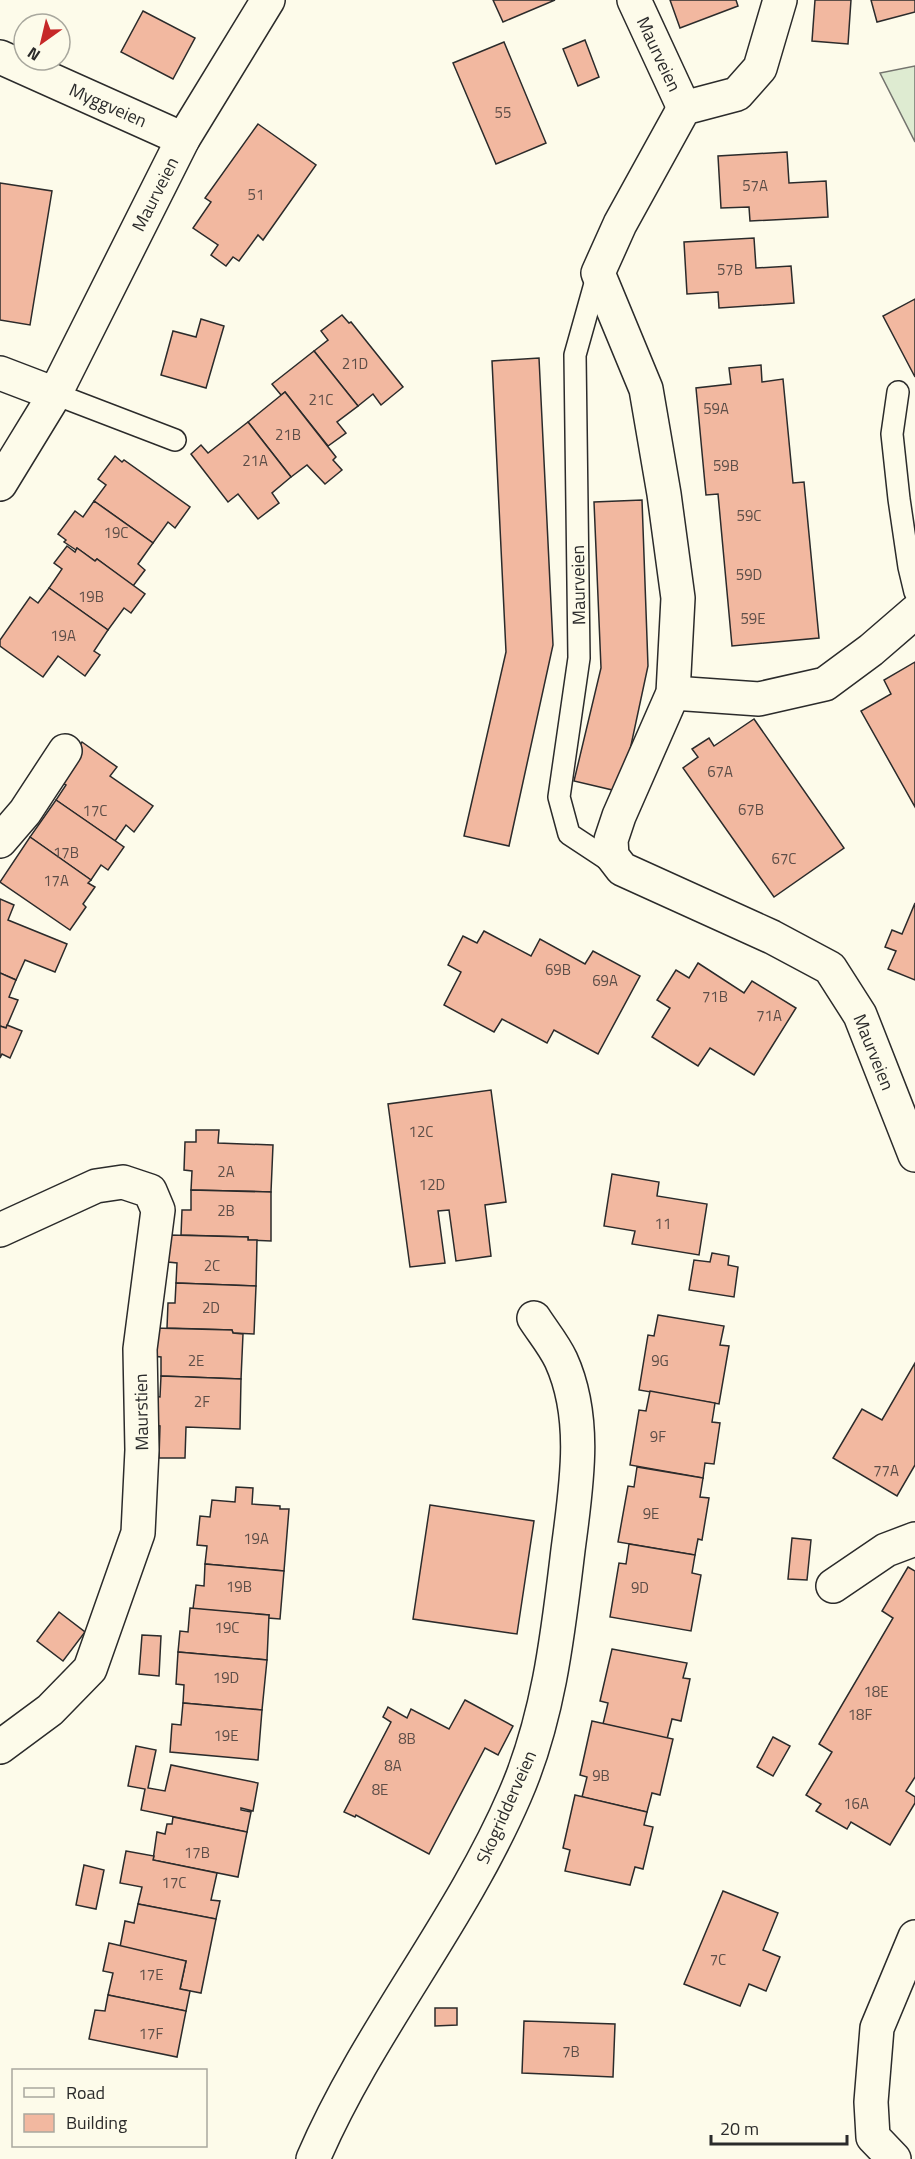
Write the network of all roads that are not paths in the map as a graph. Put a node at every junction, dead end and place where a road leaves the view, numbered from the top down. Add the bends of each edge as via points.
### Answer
1 (268, 0) edge
2 (634, 0) edge
3 (780, 0) edge
4 (0, 57) edge
5 (684, 108) junction
6 (183, 139) junction
7 (598, 273) junction
8 (0, 373) edge
9 (898, 392) dead end
10 (55, 394) junction
11 (176, 440) dead end
12 (0, 484) edge
13 (915, 592) edge
14 (915, 612) edge
15 (673, 693) junction
16 (65, 751) dead end
17 (0, 840) edge
18 (622, 869) junction
19 (915, 1155) edge
20 (0, 1230) edge
21 (534, 1318) dead end
22 (915, 1539) edge
23 (832, 1586) dead end
24 (0, 1746) edge
25 (915, 1937) edge
26 (313, 2159) edge
27 (894, 2159) edge

1 - 6 street, Maurveien
2 - 5 street, Maurveien
3 - 5 street, Maurveien via 760,68 737,94
4 - 6 street, Myggveien
5 - 7 street, Maurveien via 620,224
6 - 10 street, Maurveien
7 - 15 street via 646,389 678,598
7 - 18 lane, Maurveien via 575,355 579,658 559,797 569,834
8 - 10 street
9 - 13 lane via 892,434
10 - 11 lane
10 - 12 street, Maurveien
14 - 15 street via 825,684 759,699
15 - 18 street via 611,840 612,856
16 - 17 street via 25,812
18 - 19 street, Maurveien via 772,937 830,968 860,1015
20 - 24 street, Maurstien via 96,1186 123,1182 150,1191 158,1210 140,1349 142,1450 138,1533 90,1669 50,1710
21 - 26 street, Skogridderveien via 564,1369 574,1404 577,1447 565,1578 546,1701 526,1767 496,1837 377,2035
22 - 23 street via 886,1550
25 - 27 street via 877,2028 871,2102 873,2137

